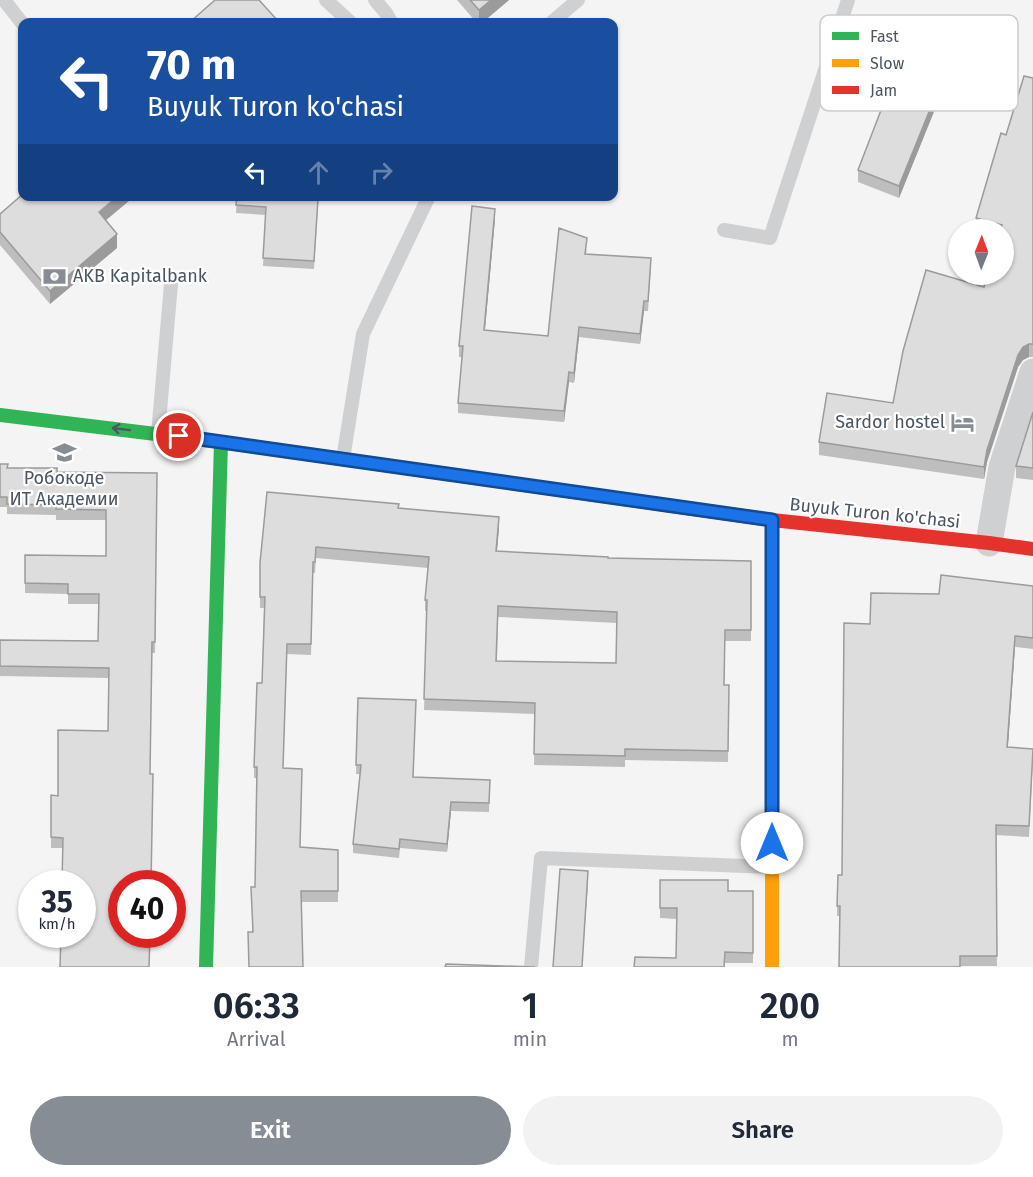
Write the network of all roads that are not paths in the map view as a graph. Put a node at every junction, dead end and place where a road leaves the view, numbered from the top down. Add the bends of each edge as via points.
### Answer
1 (4, 0) edge
2 (326, 0) edge
3 (375, 0) edge
4 (578, 0) edge
5 (848, 0) edge
6 (843, 15) edge
7 (18, 18) edge
8 (346, 18) edge
9 (389, 18) edge
10 (557, 18) edge
11 (820, 85) edge
12 (427, 201) edge
13 (724, 230) dead end
14 (171, 284) dead end
15 (1033, 372) edge
16 (0, 415) edge
17 (158, 434) junction
18 (221, 441) junction
19 (343, 459) junction
20 (772, 520) junction
21 (989, 543) junction
22 (1033, 549) edge
23 (772, 867) junction
24 (206, 967) edge
25 (531, 967) edge
26 (772, 967) edge

1 - 7 lane
2 - 8 lane
3 - 9 lane
4 - 10 lane
5 - 6 lane
11 - 13 lane via 770,238
12 - 19 lane via 363,334
14 - 17 lane
15 - 21 street via 1002,467
17 -> 16 street, Buyuk Turon ko'chasi
17 - 18 street, Buyuk Turon ko'chasi
18 - 19 street, Buyuk Turon ko'chasi
18 - 24 street
19 - 20 street, Buyuk Turon ko'chasi
20 - 21 street, Buyuk Turon ko'chasi
20 - 23 street
21 - 22 street, Buyuk Turon ko'chasi
23 - 25 lane via 541,858
23 - 26 street

